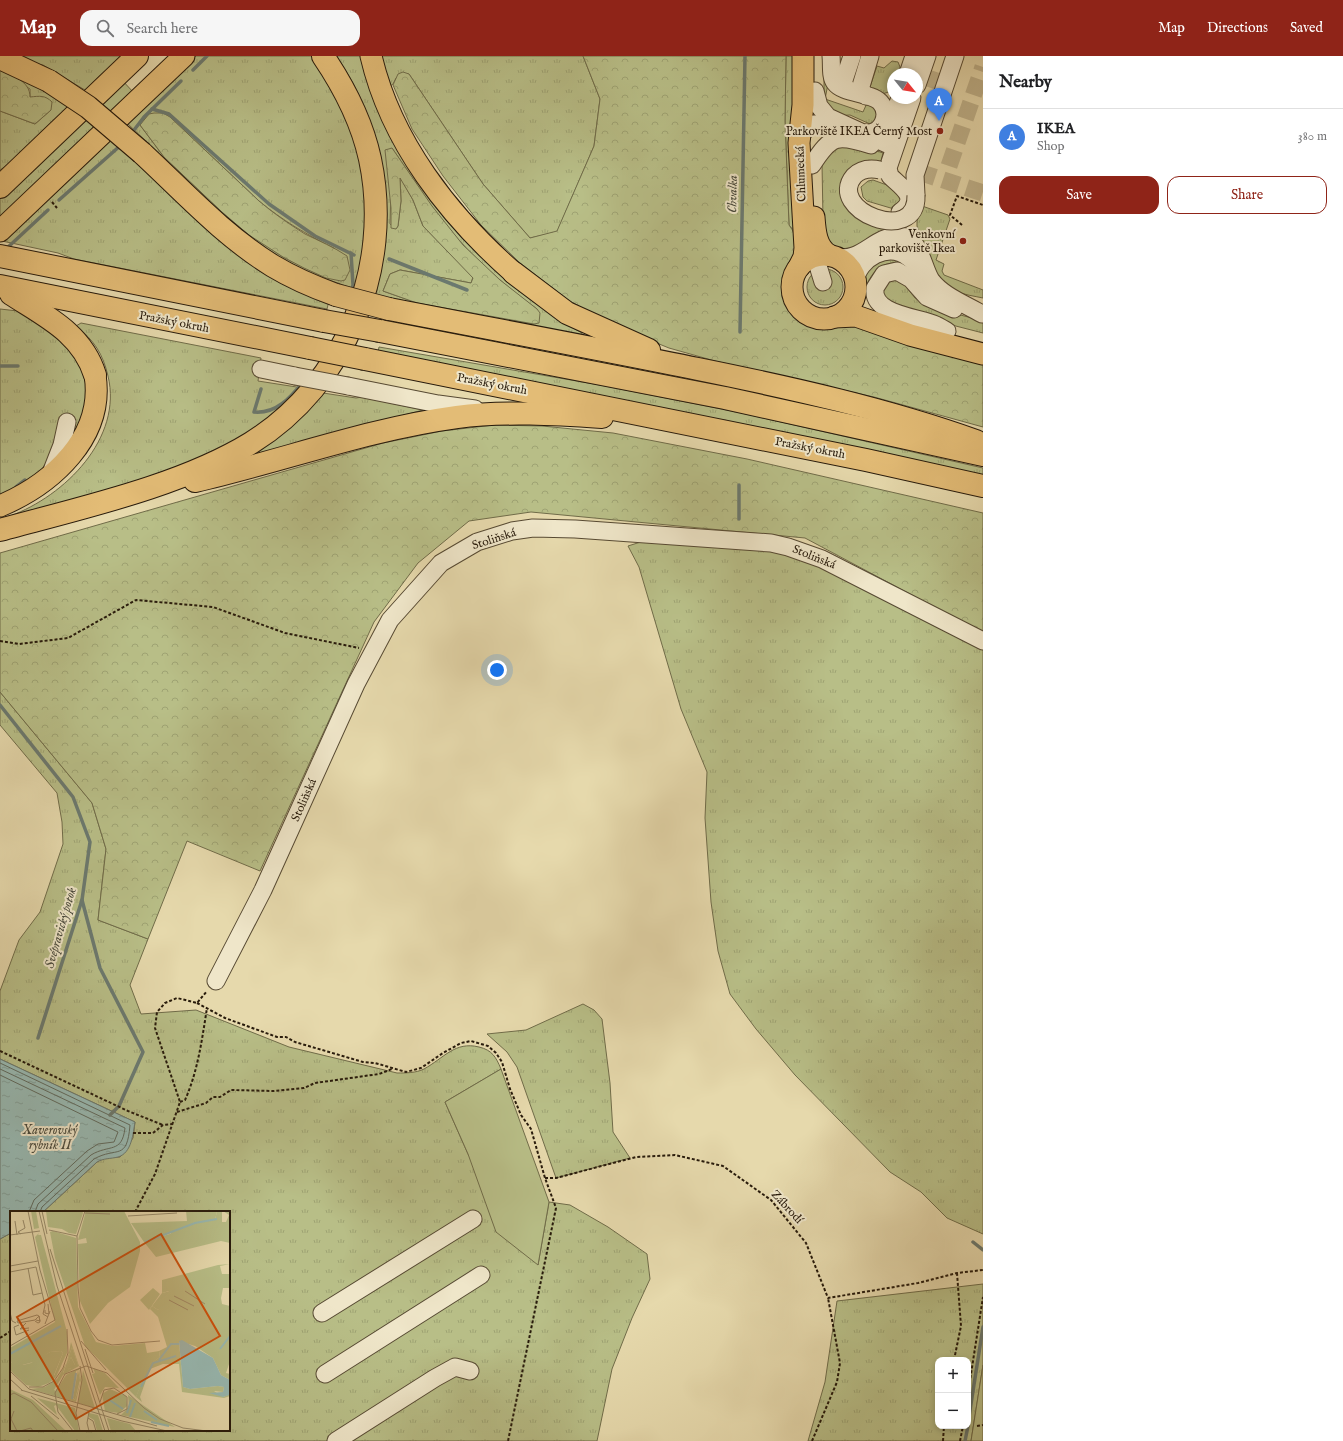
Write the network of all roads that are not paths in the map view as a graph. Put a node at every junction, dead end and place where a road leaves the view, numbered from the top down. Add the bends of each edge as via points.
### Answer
1 (137, 56) edge
2 (323, 56) edge
3 (371, 56) edge
4 (804, 56) edge
5 (815, 56) edge
6 (831, 56) edge
7 (844, 56) edge
8 (852, 56) edge
9 (860, 56) edge
10 (870, 56) edge
11 (927, 56) edge
12 (955, 56) edge
13 (0, 58) edge
14 (176, 59) edge
15 (923, 68) edge
16 (856, 92) junction
17 (887, 96) edge
18 (809, 98) junction
19 (898, 104) edge
20 (910, 104) edge
21 (813, 124) junction
22 (870, 140) junction
23 (799, 143) junction
24 (812, 164) junction
25 (880, 174) dead end
26 (1, 183) edge
27 (912, 194) junction
28 (0, 231) edge
29 (906, 236) junction
30 (0, 256) edge
31 (820, 259) junction
32 (514, 273) joint
33 (823, 282) dead end
34 (855, 285) junction
35 (8, 290) edge
36 (954, 309) junction
37 (983, 314) edge
38 (834, 317) junction
39 (947, 331) junction
40 (983, 341) edge
41 (983, 354) edge
42 (691, 368) junction
43 (260, 369) dead end
44 (95, 375) joint
45 (517, 415) junction
46 (67, 422) dead end
47 (684, 422) junction
48 (983, 443) edge
49 (983, 455) edge
50 (50, 475) junction
51 (983, 486) edge
52 (96, 503) junction
53 (0, 506) edge
54 (0, 530) edge
55 (983, 641) edge
56 (216, 981) road end
57 (473, 1219) dead end
58 (481, 1275) dead end
59 (322, 1313) dead end
60 (470, 1371) dead end
61 (326, 1374) dead end
62 (336, 1441) edge

1 - 26 highway
2 - 52 highway via 340,83 360,127 370,159 374,191 376,224 370,274 355,322 345,344 302,402 278,424 251,443 177,478
3 - 32 main road via 393,118 426,176 467,228
4 - 18 main road, Chlumecká
5 - 18 main road, Chlumecká
6 - 16 lane via 832,79 836,85
7 - 16 lane via 836,78 837,84
8 - 16 lane via 844,84
9 - 16 lane via 851,82
10 - 16 lane via 861,90
11 - 15 lane
12 - 27 lane via 915,175
13 - 42 highway, bridge via 49,81 88,107 208,215 258,256 300,281 336,295 389,309
14 - 28 main road
16 - 17 lane via 881,98
16 - 22 lane via 880,103 884,111 878,129
18 - 21 main road, Chlumecká
18 - 22 lane via 825,115
18 - 23 main road, Chlumecká
19 - 22 lane via 888,129
20 - 27 lane via 888,168 890,176
21 - 22 lane via 826,124
21 - 23 lane via 803,132
21 - 24 main road, Chlumecká
22 - 24 lane via 839,139 827,143
23 - 31 main road, Chlumecká via 804,257
24 - 31 main road, Chlumecká
25 - 27 lane, bridge via 870,169 862,171 851,181 850,198 860,211 888,221 899,221 914,209
29 - 31 lane via 881,242 857,256
29 - 34 lane via 883,253 868,258 858,269
29 - 36 lane via 912,261 930,291
29 - 37 lane via 935,284 958,301
30 - 49 highway, bridge via 725,398
31 - 33 lane
31 - 34 main road via 850,269
31 - 38 main road via 794,276 793,296 806,313 815,317
32 - 42 highway via 567,313
34 - 38 main road via 854,297 849,305
34 - 39 main road via 863,302 878,313 916,327
35 - 44 highway via 73,337 88,354
35 - 47 highway, Pražský okruh, bridge
36 - 37 lane
36 - 39 lane via 927,297 911,279 897,271 884,274 875,288 876,299 883,306 935,324
38 - 41 main road via 856,316 910,335
39 - 40 main road
42 - 48 highway via 856,404 932,425
43 - 45 lane, bridge via 438,404
44 - 50 main road via 97,397 90,428 76,449
45 - 47 highway
45 - 52 highway via 457,417 392,430 241,470
46 - 50 lane via 62,445
47 - 51 highway, Pražský okruh
50 - 53 main road via 27,492
52 - 54 highway
55 - 56 lane, Stoliňská via 822,559 771,543 533,528 512,531 477,542 441,562 390,620 353,691 263,890
57 - 59 lane
58 - 61 lane
60 - 62 lane via 455,1368 442,1374

